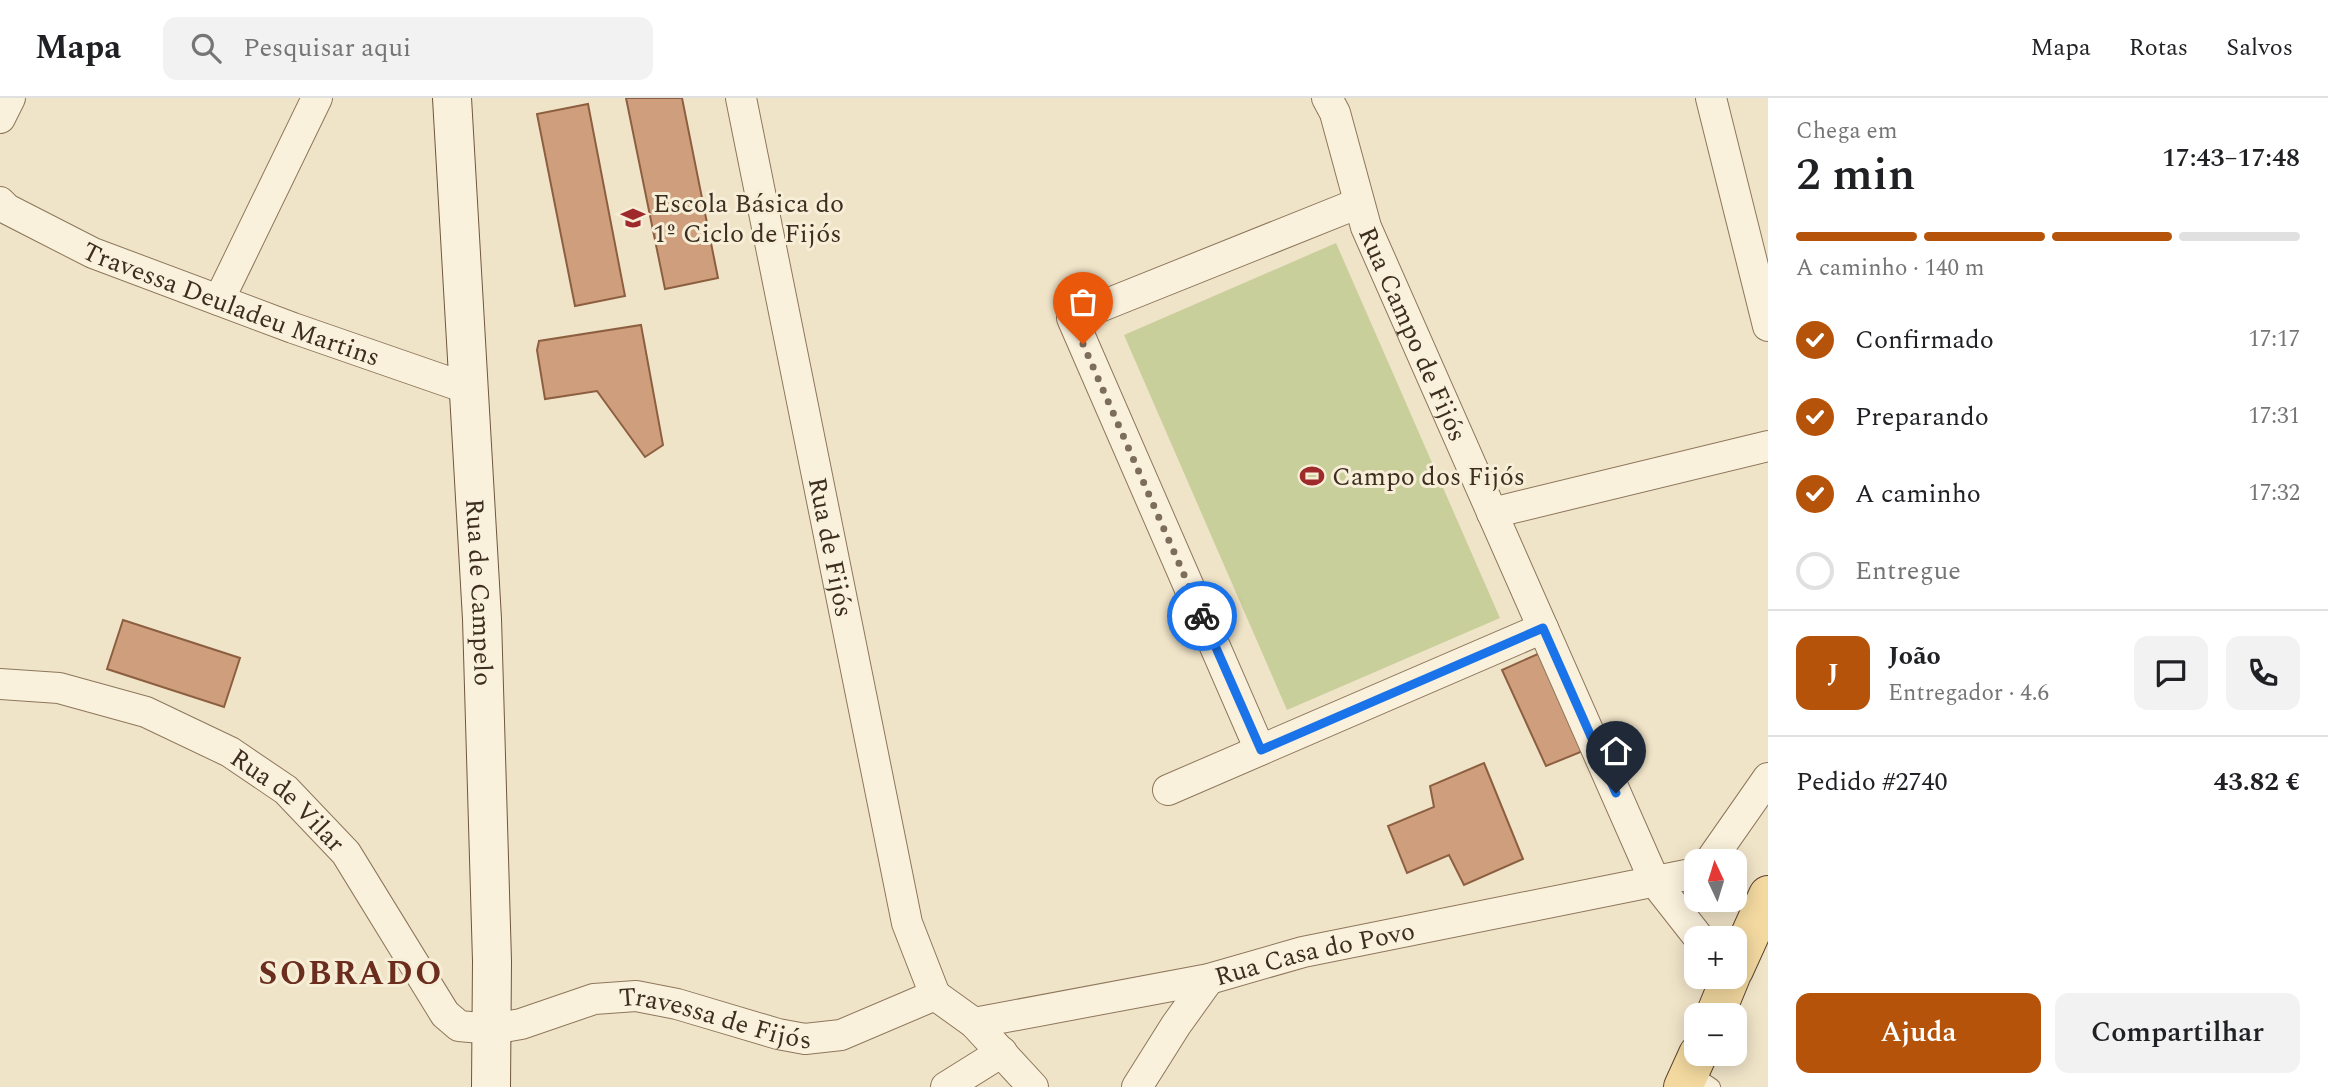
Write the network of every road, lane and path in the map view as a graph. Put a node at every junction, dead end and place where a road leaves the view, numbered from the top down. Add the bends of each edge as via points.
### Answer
1 (10, 98) edge
2 (317, 98) edge
3 (452, 98) edge
4 (741, 98) edge
5 (1327, 98) edge
6 (1711, 98) edge
7 (0, 118) edge
8 (0, 202) edge
9 (1359, 203) junction
10 (219, 300) junction
11 (1768, 326) edge
12 (469, 389) junction
13 (1768, 446) edge
14 (1492, 513) junction
15 (1543, 628) junction
16 (0, 684) edge
17 (1261, 750) junction
18 (1768, 778) edge
19 (1168, 790) dead end
20 (1718, 849) edge
21 (1684, 876) edge
22 (1655, 882) junction
23 (1768, 895) edge
24 (1690, 926) edge
25 (1747, 941) edge
26 (1209, 979) junction
27 (935, 995) junction
28 (974, 1023) junction
29 (492, 1030) junction
30 (1002, 1052) junction
31 (491, 1087) edge
32 (946, 1087) edge
33 (1033, 1087) edge
34 (1137, 1087) edge

1 - 7 street
2 - 10 street
3 - 12 main road, Rua de Campelo
4 - 27 street, Rua de Fijós via 907,923
5 - 9 street, Rua Campo de Fijós
6 - 11 street
8 - 10 street, Travessa Deuladeu Martins via 93,253
9 - 14 street, Rua Campo de Fijós
9 - 17 street via 1072,318
10 - 12 street, Travessa Deuladeu Martins
12 - 29 main road, Rua de Campelo via 482,633
13 - 14 street
14 - 15 street, Rua Campo de Fijós
15 - 17 street
15 - 22 street, Rua Campo de Fijós
16 - 29 street, Rua de Vilar via 59,688 146,712 230,752 286,790 346,853 446,1014 459,1026
17 - 19 street
18 - 20 street
21 - 22 street, Rua Casa do Povo
22 - 24 street, Rua Campo de Fijós
22 - 26 street, Rua Casa do Povo via 1303,952
23 - 25 main road
26 - 28 street, Rua Casa do Povo
26 - 34 street
27 - 28 street
27 - 29 street, Travessa de Fijós via 841,1035 806,1039 636,996 594,999
28 - 30 street
29 - 31 main road, Rua de Campelo
30 - 32 street
30 - 33 street

